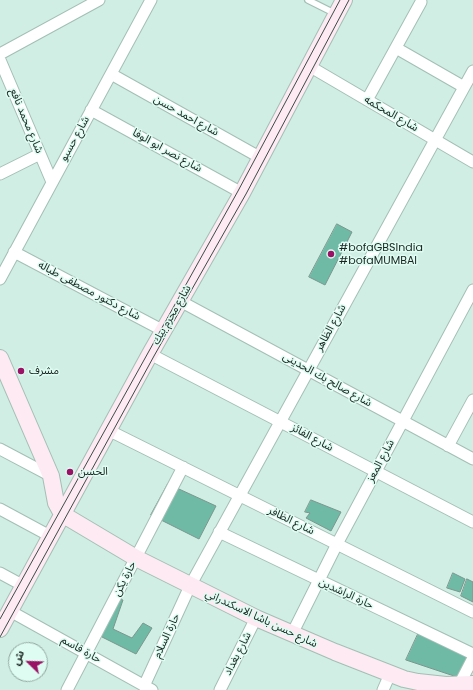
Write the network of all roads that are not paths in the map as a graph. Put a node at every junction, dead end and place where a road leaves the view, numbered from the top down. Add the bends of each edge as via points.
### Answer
1 (100, 0) edge
2 (151, 0) edge
3 (308, 0) edge
4 (344, 0) edge
5 (421, 2) dead end
6 (336, 15) junction
7 (396, 48) junction
8 (0, 54) edge
9 (0, 60) edge
10 (309, 66) junction
11 (473, 72) edge
12 (111, 74) junction
13 (464, 87) junction
14 (367, 100) junction
15 (91, 110) junction
16 (435, 140) junction
17 (40, 154) junction
18 (261, 158) junction
19 (473, 162) edge
20 (0, 174) edge
21 (52, 182) junction
22 (242, 193) junction
23 (14, 252) junction
24 (0, 279) edge
25 (473, 290) edge
26 (180, 301) junction
27 (164, 331) junction
28 (150, 354) junction
29 (0, 358) edge
30 (308, 370) junction
31 (473, 400) edge
32 (280, 421) junction
33 (402, 421) junction
34 (108, 430) junction
35 (448, 446) junction
36 (0, 449) edge
37 (473, 459) edge
38 (183, 467) junction
39 (375, 471) junction
40 (51, 476) junction
41 (239, 495) junction
42 (0, 510) edge
43 (62, 514) junction
44 (473, 522) edge
45 (219, 532) junction
46 (50, 536) junction
47 (337, 544) junction
48 (136, 558) junction
49 (0, 573) edge
50 (318, 580) junction
51 (24, 586) junction
52 (190, 586) junction
53 (10, 611) junction
54 (473, 612) edge
55 (256, 618) junction
56 (0, 629) edge
57 (292, 634) junction
58 (87, 654) junction
59 (473, 654) edge
60 (473, 658) edge
61 (390, 674) junction
62 (456, 686) edge
63 (148, 688) edge
64 (67, 690) edge
65 (220, 690) edge
66 (383, 690) edge

1 - 8 street
2 - 12 street, شارع حسبو
3 - 6 lane
4 - 6 main road, شارع محرم بيك
5 - 7 street
6 - 10 main road, شارع محرم بيك
7 - 13 street
7 - 14 street
9 - 17 street, شارع محمد نافع
10 - 14 street, شارع المحكمه
10 - 18 main road, شارع محرم بيك
11 - 13 street, شارع الظاهر
12 - 15 street, شارع حسبو
12 - 18 street, شارع احمد حسن
13 - 16 street, شارع الظاهر
14 - 16 street, شارع المحكمه
15 - 21 street, شارع حسبو
15 - 22 street, شارع نصر ابو الوفا
16 - 19 street, شارع المحكمه
16 - 30 street, شارع الظاهر
17 - 20 street
17 - 21 street, شارع محمد نافع
18 - 22 main road, شارع محرم بيك
21 - 23 street, شارع حسبو
22 - 26 main road, شارع محرم بيك
23 - 24 street, شارع حسبو
23 - 27 street, شارع دكتور مصطفى طباله
25 - 33 street, شارع المعز
26 - 27 main road, شارع محرم بيك
26 - 30 street, شارع صالح بك الحدينى
27 - 28 main road, شارع محرم بيك
28 - 32 street, شارع الفائز
28 - 34 main road, شارع محرم بيك
29 - 40 main road
30 - 32 street, شارع الظاهر
30 - 33 street, شارع صالح بك الحدينى
31 - 35 street
32 - 39 street, شارع الفائز
32 - 41 street, شارع الظاهر
33 - 35 street, شارع صالح بك الحدينى
33 - 39 street, شارع المعز
34 - 38 street, شارع الظافر
34 - 43 main road, شارع محرم بيك
35 - 37 street, شارع صالح بك الحدينى
36 - 40 street
38 - 41 street, شارع الظافر
38 - 48 street, حارة يكن
39 - 44 street, شارع الفائز
39 - 47 street, شارع المعز
40 - 43 main road via 56,503
41 - 45 street, شارع الظاهر
41 - 47 street, شارع الظافر
42 - 46 street
43 - 46 main road, شارع محرم بيك
43 - 48 main road, شارع حسن باشا الاسكندراني
45 - 50 street, حارة الراشدين
45 - 52 street, شارع الظاهر
46 - 51 main road, شارع محرم بيك
47 - 50 street, شارع المعز
47 - 54 street, شارع الظافر
48 - 52 main road, شارع حسن باشا الاسكندراني
48 - 58 street, حارة يكن
49 - 51 street
50 - 57 street, شارع المعز
50 - 59 street, حارة الراشدين
51 - 53 main road, شارع محرم بيك
52 - 55 main road, شارع حسن باشا الاسكندراني
52 - 63 street, حارة السلام
53 - 56 main road, شارع محرم بيك
53 - 58 street, حارة قاسم
55 - 57 main road, شارع حسن باشا الاسكندراني
55 - 65 street, شارع بغداد
57 - 61 main road, شارع حسن باشا الاسكندراني
58 - 63 street, حارة قاسم
58 - 64 street, حارة يكن
60 - 62 street
61 - 62 main road, شارع حسن باشا الاسكندراني via 418,682
61 - 66 street

